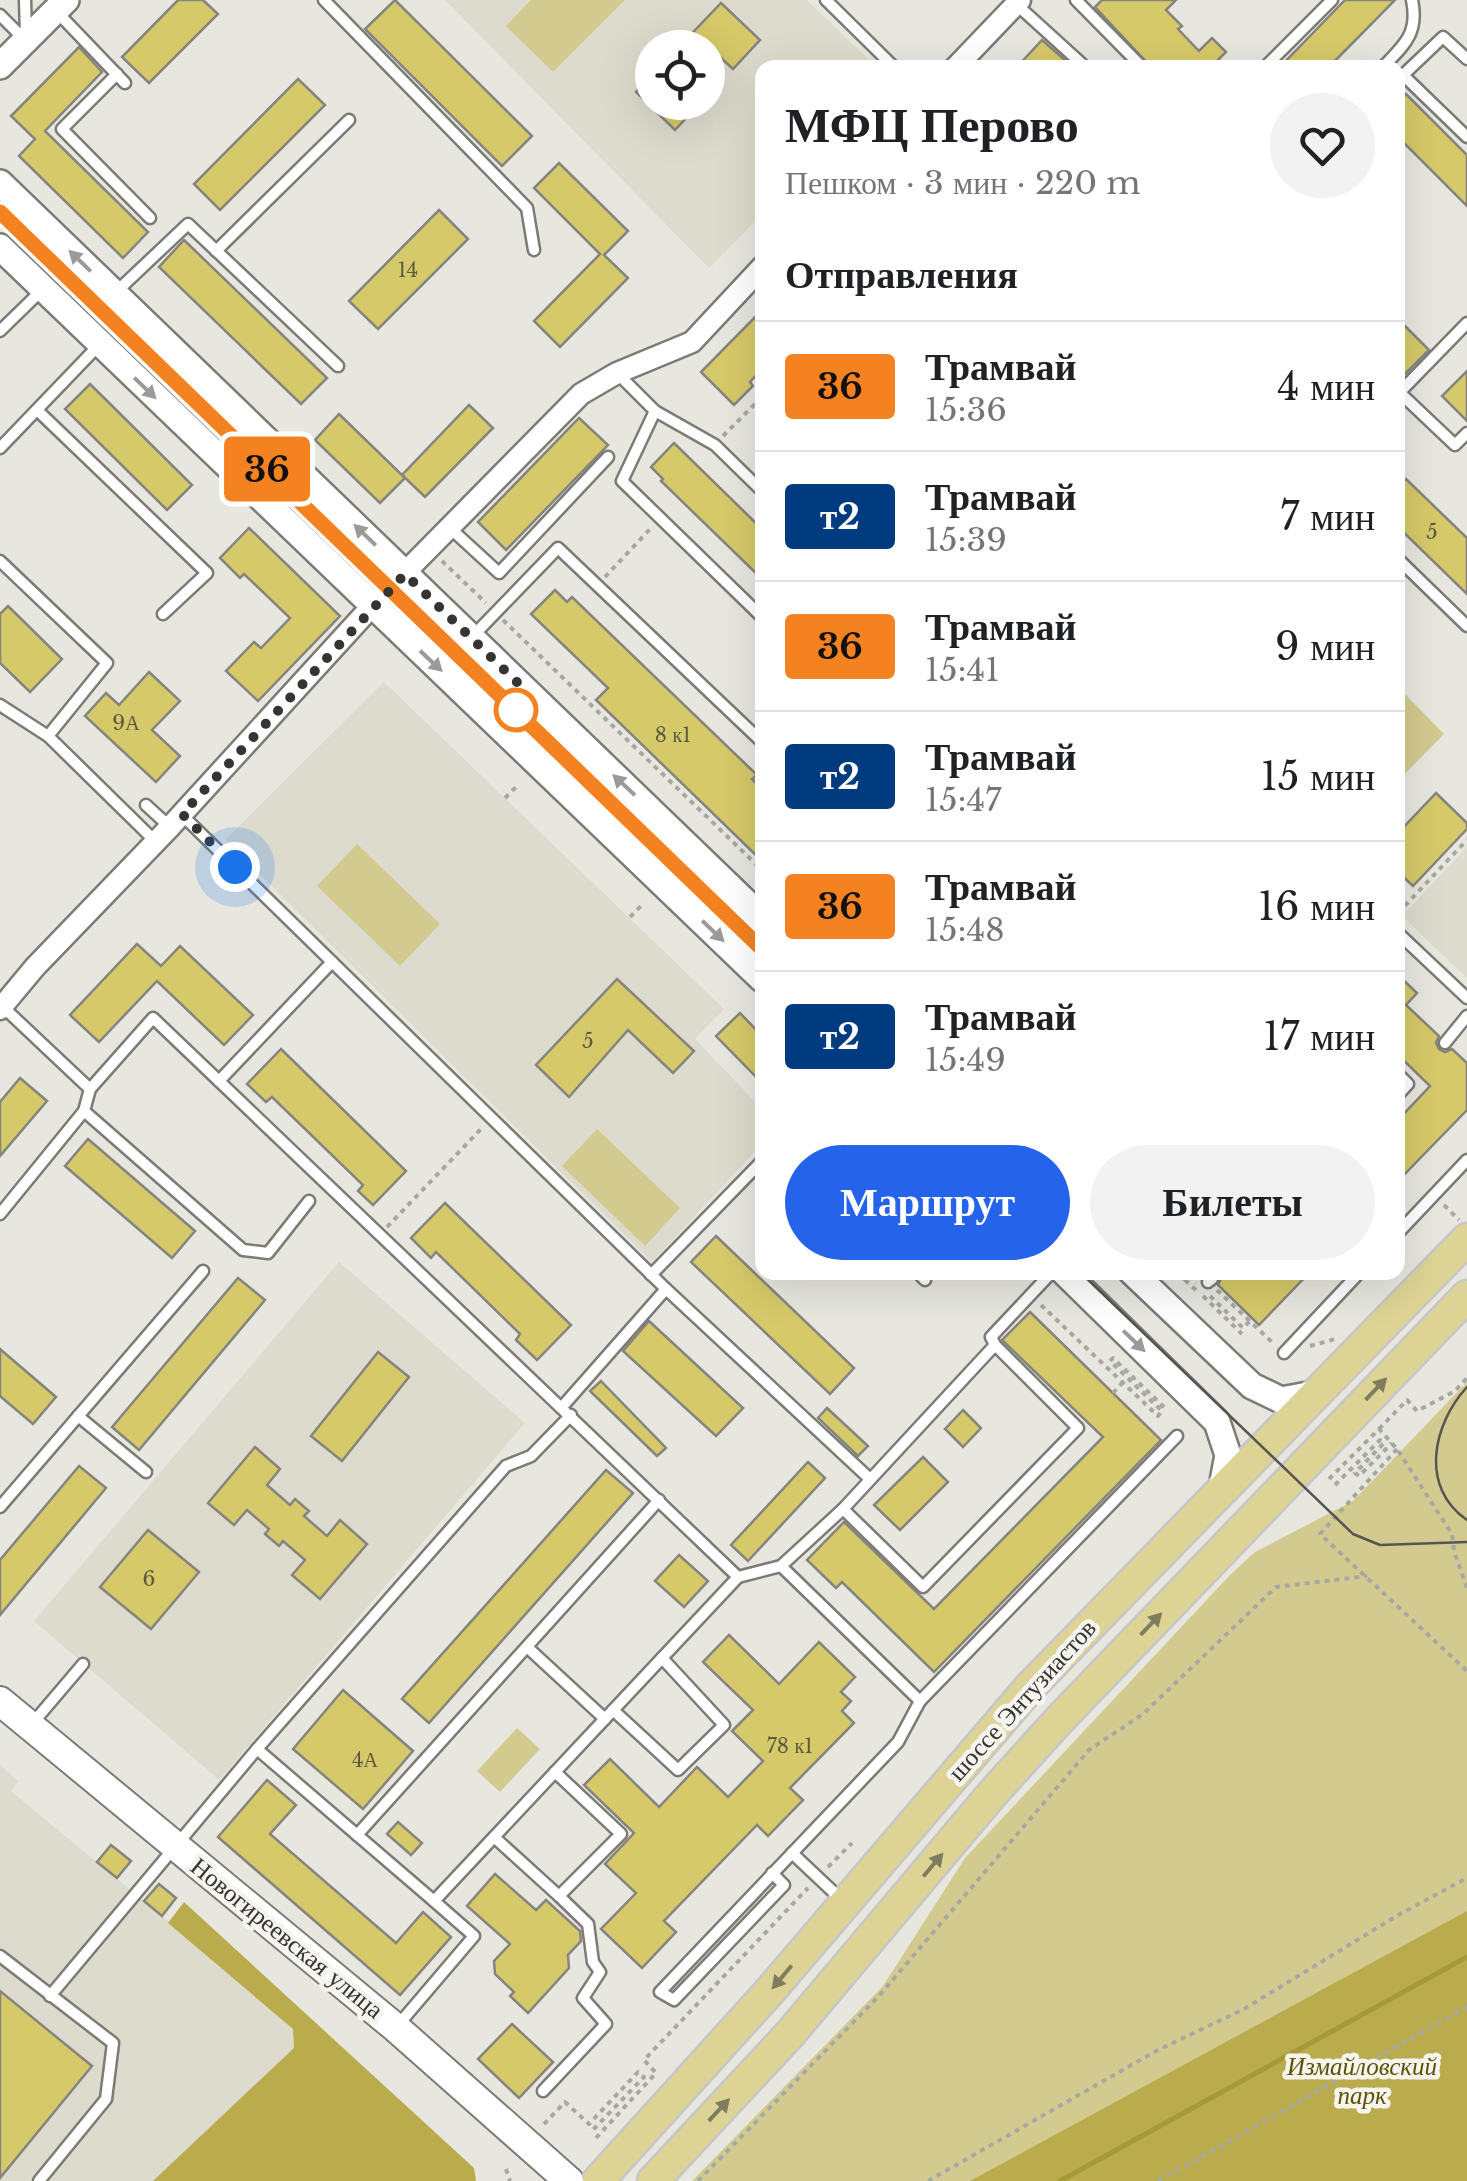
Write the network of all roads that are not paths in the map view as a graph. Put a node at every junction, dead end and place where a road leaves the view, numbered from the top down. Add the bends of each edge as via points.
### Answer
1 (25, 0) edge
2 (324, 0) edge
3 (826, 0) edge
4 (1076, 0) edge
5 (1332, 0) edge
6 (1412, 0) edge
7 (1018, 2) edge
8 (61, 5) edge
9 (0, 14) edge
10 (26, 40) junction
11 (887, 60) edge
12 (964, 60) edge
13 (1078, 60) edge
14 (1135, 60) edge
15 (1272, 60) edge
16 (1389, 60) edge
17 (1467, 60) edge
18 (0, 66) edge
19 (1405, 75) edge
20 (1405, 77) edge
21 (350, 120) dead end
22 (1467, 138) edge
23 (0, 183) edge
24 (150, 218) dead end
25 (0, 247) edge
26 (534, 250) dead end
27 (216, 251) junction
28 (755, 275) edge
29 (43, 289) junction
30 (114, 293) junction
31 (1467, 324) edge
32 (0, 330) edge
33 (100, 344) junction
34 (338, 366) dead end
35 (617, 373) junction
36 (1405, 386) edge
37 (1405, 399) edge
38 (37, 410) junction
39 (655, 411) junction
40 (1467, 433) edge
41 (0, 448) edge
42 (608, 457) dead end
43 (755, 484) edge
44 (450, 527) junction
45 (0, 561) edge
46 (1405, 566) edge
47 (405, 574) junction
48 (372, 606) junction
49 (755, 610) edge
50 (163, 614) dead end
51 (1467, 626) edge
52 (472, 638) junction
53 (0, 705) edge
54 (755, 735) edge
55 (48, 736) junction
56 (146, 805) dead end
57 (169, 827) junction
58 (755, 911) edge
59 (1405, 940) edge
60 (332, 962) junction
61 (755, 972) edge
62 (1467, 998) edge
63 (1, 1007) edge
64 (1467, 1016) edge
65 (1446, 1043) dead end
66 (1416, 1073) dead end
67 (219, 1080) junction
68 (1405, 1081) edge
69 (1408, 1084) junction
70 (1405, 1087) edge
71 (90, 1089) junction
72 (84, 1112) junction
73 (1467, 1160) edge
74 (755, 1166) edge
75 (309, 1202) dead end
76 (0, 1214) edge
77 (1405, 1226) edge
78 (1467, 1239) edge
79 (203, 1272) dead end
80 (651, 1274) junction
81 (1044, 1280) edge
82 (1072, 1280) edge
83 (1140, 1280) edge
84 (1352, 1280) edge
85 (666, 1289) junction
86 (1467, 1296) edge
87 (995, 1346) junction
88 (1284, 1353) road end
89 (1319, 1393) junction
90 (566, 1411) junction
91 (78, 1416) junction
92 (1177, 1436) dead end
93 (146, 1472) dead end
94 (870, 1479) junction
95 (1221, 1492) junction
96 (659, 1500) junction
97 (1, 1505) edge
98 (842, 1509) junction
99 (781, 1566) junction
100 (738, 1577) junction
101 (527, 1647) junction
102 (662, 1658) junction
103 (83, 1664) dead end
104 (0, 1701) edge
105 (920, 1701) junction
106 (609, 1715) junction
107 (30, 1726) junction
108 (258, 1749) junction
109 (556, 1772) junction
110 (357, 1835) junction
111 (494, 1837) junction
112 (176, 1847) junction
113 (792, 1853) junction
114 (772, 1874) junction
115 (559, 1896) junction
116 (434, 1901) junction
117 (845, 1902) junction
118 (0, 1956) edge
119 (50, 1996) junction
120 (396, 2028) junction
121 (543, 2091) dead end
122 (39, 2181) edge
123 (569, 2181) edge
124 (598, 2181) edge
125 (653, 2181) edge

1 - 10 lane
2 - 26 lane via 527,208
3 - 11 lane
4 - 14 lane
5 - 15 lane
6 - 16 lane via 1416,19
7 - 12 street
7 - 13 lane
8 - 10 street
8 - 24 lane via 121,79 62,129
9 - 10 lane
10 - 18 street
17 - 19 lane via 1444,37
20 - 22 lane
21 - 27 lane
30 -> 23 street
25 - 29 street
27 - 30 lane via 188,224
27 - 34 lane
28 - 35 street via 692,342
29 - 32 lane
29 - 33 street
47 -> 30 street
31 - 36 lane
33 - 38 lane
33 -> 48 street
35 - 39 lane
35 - 44 street via 581,394
37 - 40 lane via 1456,445
38 - 41 lane
38 - 50 lane via 207,574
39 - 43 lane via 714,444
39 - 49 lane via 622,481
42 - 44 lane via 500,572
44 - 47 street
45 - 55 lane via 108,664
46 - 51 lane
47 - 48 street
47 - 52 street
48 - 57 street
48 -> 61 street
52 - 54 lane via 558,548
58 -> 52 street
53 - 55 lane
55 - 57 lane
56 - 57 lane
57 - 60 lane
57 - 63 street
59 - 62 lane
60 - 67 lane
60 - 80 lane
63 - 71 lane
64 - 65 lane
66 - 69 lane
67 - 71 lane via 153,1018
67 - 90 lane
68 - 69 lane
69 - 70 lane
71 - 72 lane
72 - 75 lane via 243,1250 268,1253
72 - 76 lane
73 - 77 lane
74 - 80 lane
78 - 89 main road, шоссе Энтузиастов
79 - 91 lane
80 - 85 lane
81 - 87 lane via 991,1337
82 -> 95 street via 1217,1422 1228,1456
83 - 89 street via 1252,1386 1280,1400
84 - 88 lane
85 - 90 lane
85 - 94 lane
125 -> 86 main road, шоссе Энтузиастов via 790,2034 1061,1718
87 - 94 lane
87 - 98 lane via 1078,1428 922,1587
89 - 95 main road, шоссе Энтузиастов
90 - 96 lane
90 - 108 lane via 531,1456 506,1466
91 - 93 lane
91 - 97 lane
92 - 105 lane
94 - 98 lane
95 - 117 main road, шоссе Энтузиастов via 1030,1687
96 - 100 lane
96 - 101 lane
98 - 99 lane
99 - 100 lane
99 - 105 lane
100 - 102 lane
101 - 106 lane
101 - 110 lane
102 - 106 lane
102 - 106 lane via 724,1725 678,1770
103 - 107 lane
104 - 107 main road, Новогиреевская улица
105 - 113 lane via 898,1742
106 - 109 lane
107 - 112 main road, Новогиреевская улица
108 - 110 lane
108 - 112 lane
109 - 111 lane
109 - 115 lane via 621,1834
110 - 116 lane
111 - 115 lane
111 - 116 lane
112 - 119 lane
112 - 120 main road, Новогиреевская улица
113 - 114 lane
113 - 117 lane
114 - 114 lane via 732,1915 660,1992 674,2000 784,1885
115 - 121 lane via 588,1924 600,1972 583,1998 606,2024
116 - 120 lane via 474,1936
117 -> 124 main road, шоссе Энтузиастов
118 - 119 lane
119 - 122 lane via 113,2042 106,2099
120 - 123 main road, Новогиреевская улица

